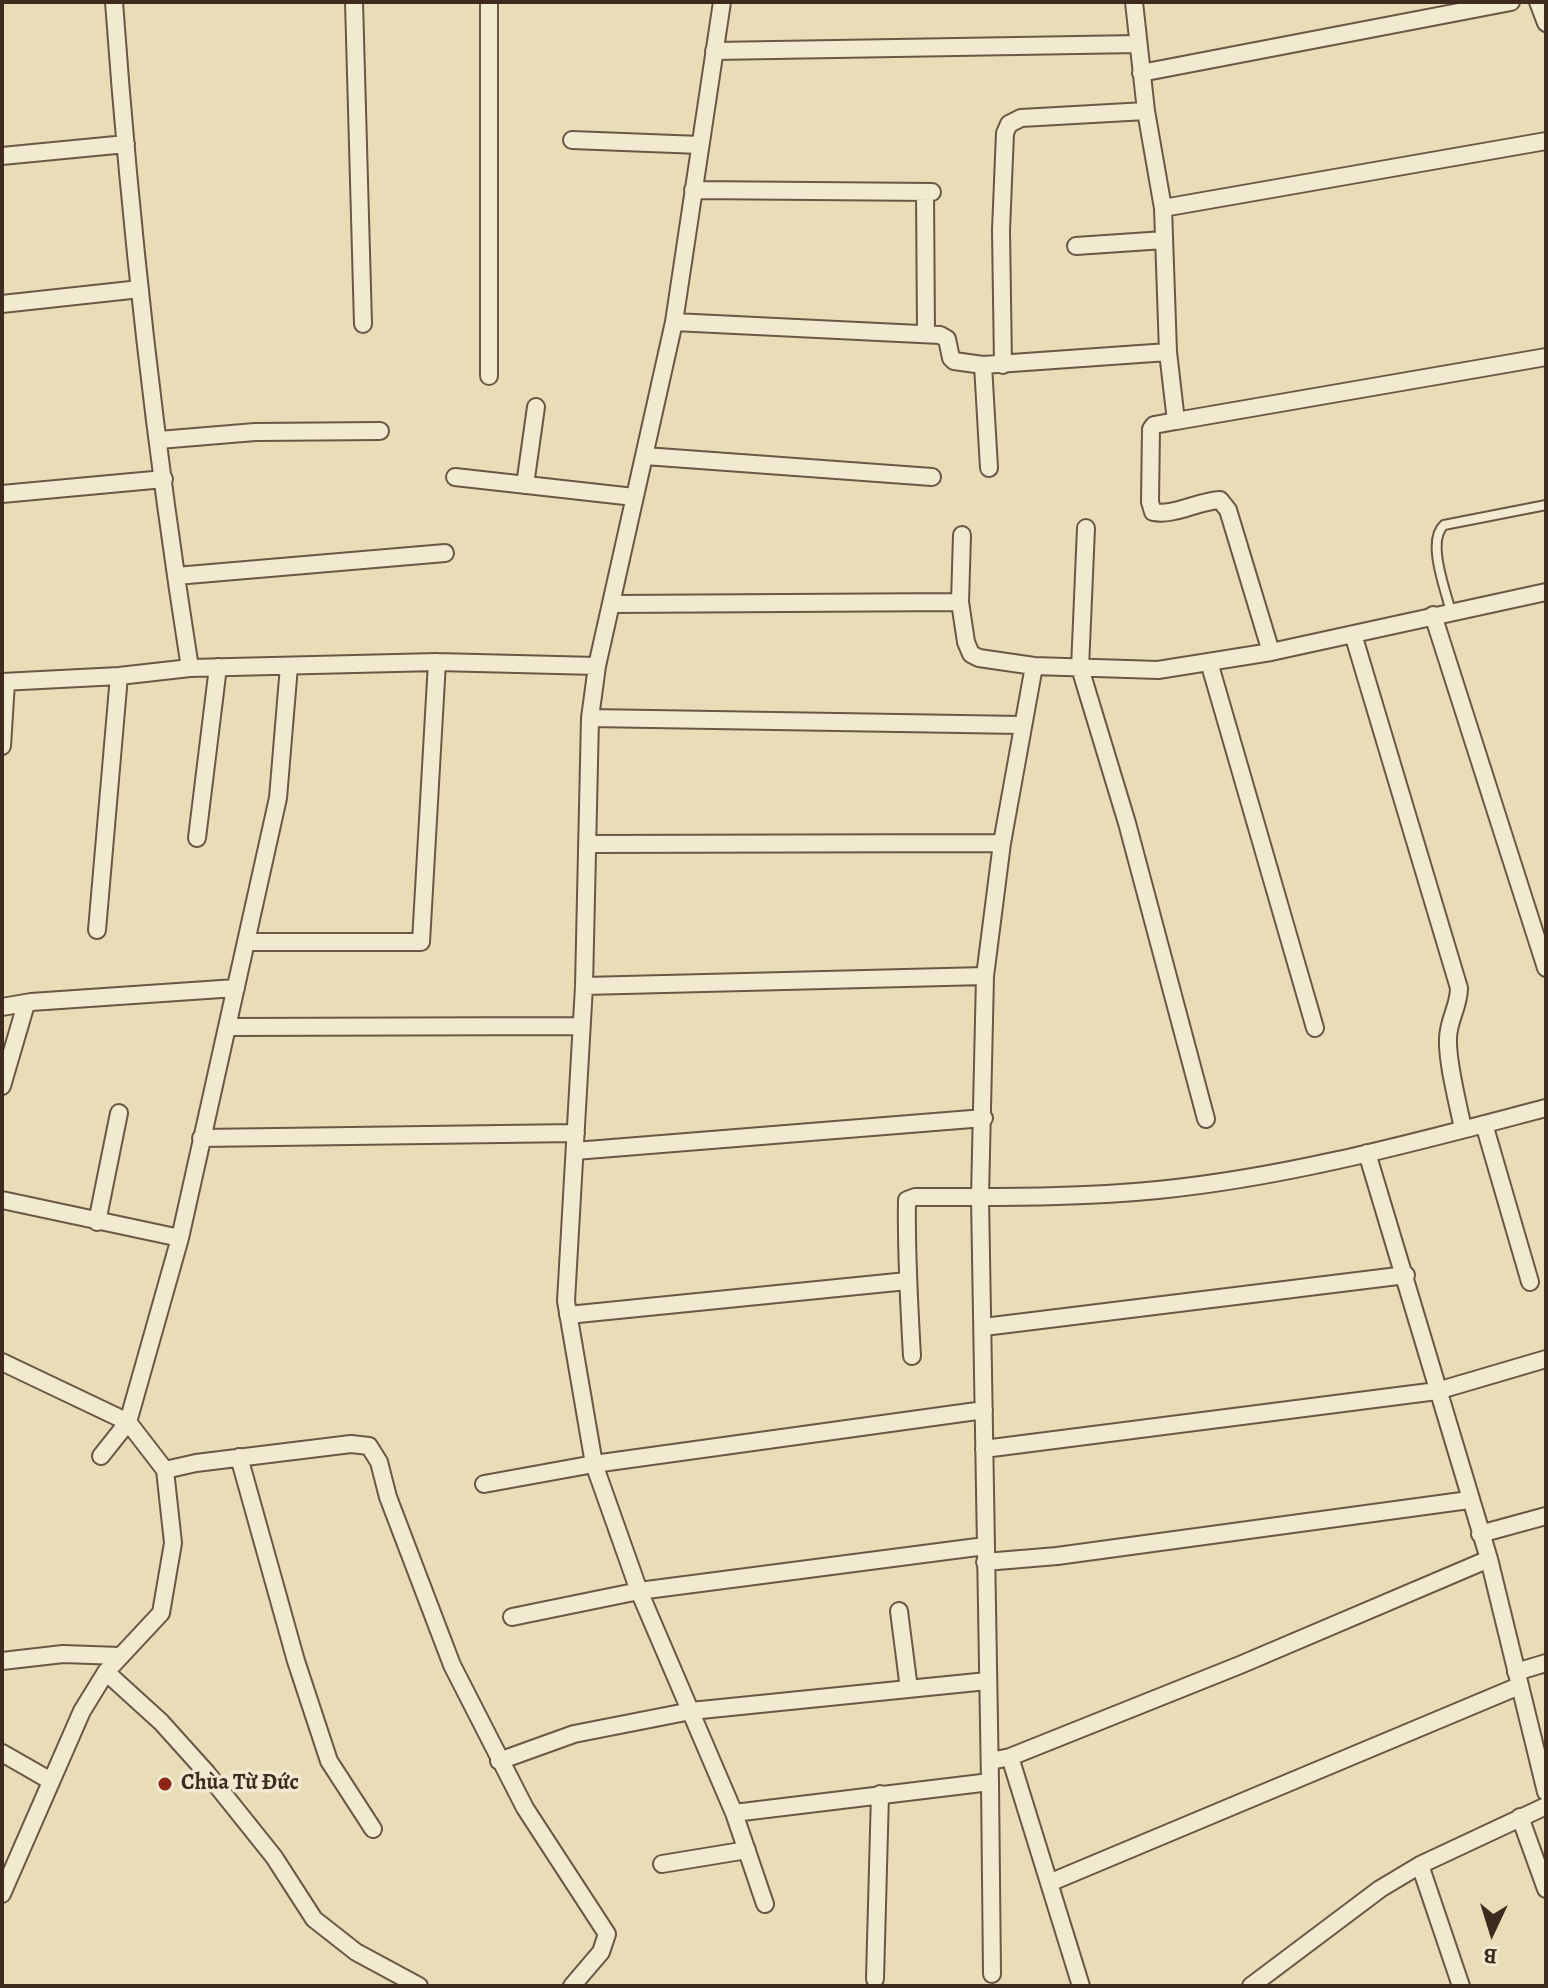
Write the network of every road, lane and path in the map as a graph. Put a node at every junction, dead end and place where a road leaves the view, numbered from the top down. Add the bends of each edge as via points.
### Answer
1 (114, 2) edge
2 (354, 2) edge
3 (489, 2) edge
4 (722, 2) edge
5 (1134, 2) edge
6 (1511, 2) edge
7 (1538, 2) edge
8 (1546, 23) edge
9 (1138, 44) junction
10 (714, 51) junction
11 (1141, 73) junction
12 (1146, 111) junction
13 (572, 140) dead end
14 (1546, 141) edge
15 (126, 144) junction
16 (700, 145) junction
17 (2, 156) edge
18 (693, 190) junction
19 (1163, 208) junction
20 (1164, 240) junction
21 (1076, 246) dead end
22 (140, 289) junction
23 (2, 304) edge
24 (674, 322) junction
25 (363, 324) dead end
26 (926, 333) junction
27 (1168, 352) junction
28 (1546, 357) edge
29 (983, 365) junction
30 (1003, 365) junction
31 (489, 376) dead end
32 (536, 407) dead end
33 (1176, 421) junction
34 (380, 431) dead end
35 (159, 440) junction
36 (645, 456) junction
37 (989, 468) dead end
38 (455, 477) dead end
39 (932, 477) dead end
40 (164, 479) junction
41 (525, 485) junction
42 (2, 494) edge
43 (634, 497) junction
44 (1546, 505) edge
45 (1086, 528) dead end
46 (962, 535) dead end
47 (445, 553) dead end
48 (176, 576) junction
49 (1546, 592) edge
50 (960, 602) junction
51 (612, 604) junction
52 (1451, 612) junction
53 (1433, 615) junction
54 (1353, 634) junction
55 (1271, 652) junction
56 (437, 662) junction
57 (1209, 662) junction
58 (289, 666) junction
59 (597, 666) junction
60 (1034, 666) junction
61 (218, 667) junction
62 (190, 668) junction
63 (1080, 668) junction
64 (119, 676) junction
65 (4, 682) edge
66 (590, 718) junction
67 (1022, 725) junction
68 (2, 746) edge
69 (197, 838) dead end
70 (1002, 843) junction
71 (587, 844) junction
72 (97, 930) dead end
73 (247, 942) junction
74 (1546, 968) edge
75 (985, 976) junction
76 (584, 986) junction
77 (236, 988) junction
78 (26, 1004) junction
79 (2, 1007) edge
80 (581, 1026) junction
81 (227, 1027) junction
82 (1315, 1028) dead end
83 (2, 1086) edge
84 (1546, 1108) edge
85 (119, 1113) dead end
86 (984, 1118) junction
87 (1206, 1119) dead end
88 (1484, 1124) junction
89 (1463, 1129) junction
90 (576, 1133) junction
91 (201, 1138) junction
92 (575, 1151) junction
93 (1367, 1153) junction
94 (980, 1197) junction
95 (2, 1200) edge
96 (97, 1222) junction
97 (180, 1238) junction
98 (1406, 1275) junction
99 (907, 1281) junction
100 (1530, 1282) dead end
101 (568, 1315) junction
102 (984, 1327) junction
103 (912, 1356) dead end
104 (1546, 1359) edge
105 (2, 1362) edge
106 (1437, 1391) junction
107 (984, 1410) junction
108 (128, 1422) junction
109 (984, 1449) junction
110 (101, 1456) dead end
111 (239, 1457) junction
112 (594, 1464) junction
113 (165, 1470) junction
114 (484, 1484) dead end
115 (1469, 1500) junction
116 (1546, 1516) edge
117 (1480, 1534) junction
118 (985, 1554) junction
119 (1489, 1559) junction
120 (639, 1591) junction
121 (899, 1611) dead end
122 (512, 1617) dead end
123 (120, 1656) junction
124 (2, 1661) edge
125 (1546, 1663) edge
126 (106, 1672) junction
127 (1518, 1679) junction
128 (987, 1681) junction
129 (909, 1689) junction
130 (691, 1711) junction
131 (2, 1753) edge
132 (1010, 1757) junction
133 (499, 1761) junction
134 (991, 1761) junction
135 (51, 1781) junction
136 (990, 1782) junction
137 (1546, 1792) edge
138 (880, 1794) junction
139 (1546, 1806) edge
140 (734, 1813) junction
141 (1520, 1817) junction
142 (373, 1829) dead end
143 (747, 1850) junction
144 (662, 1864) dead end
145 (1420, 1865) junction
146 (6, 1876) edge
147 (1049, 1883) junction
148 (1546, 1889) edge
149 (2, 1894) edge
150 (765, 1904) dead end
151 (992, 1974) dead end
152 (875, 1979) dead end
153 (419, 1986) edge
154 (572, 1986) edge
155 (1081, 1986) edge
156 (1251, 1986) edge
157 (1461, 1986) edge

1 - 15 street
2 - 25 street
3 - 31 street
4 - 10 street
5 - 9 street
6 - 11 street
7 - 8 street
9 - 10 street
9 - 11 street
10 - 16 street
11 - 12 street
12 - 19 street
12 - 30 street via 1021,118 1009,124 1001,230
13 - 16 street
14 - 19 street
15 - 17 street
15 - 22 street
16 - 18 street
18 - 24 street
18 - 26 street via 928,192
19 - 20 street
20 - 21 street
20 - 27 street
22 - 23 street
22 - 35 street
24 - 26 street
24 - 36 street
26 - 29 street via 944,336 954,361
27 - 30 street
27 - 33 street
28 - 33 street
29 - 30 street
29 - 37 street
32 - 41 street
33 - 55 street via 1151,429 1153,512 1220,500 1228,510
34 - 35 street via 255,432
35 - 40 street
36 - 39 street
36 - 43 street
38 - 41 street
40 - 42 street
40 - 48 street
41 - 43 street
43 - 51 street
44 - 52 lane via 1439,529 1435,544
45 - 63 street
46 - 50 street
47 - 48 street
48 - 62 street
49 - 52 street
50 - 51 street
50 - 60 street via 971,654
51 - 59 street
52 - 53 street
53 - 54 street
53 - 74 street
54 - 55 street
54 - 89 street via 1459,988 1448,1040
55 - 57 street
56 - 58 street
56 - 59 street
56 - 73 street via 421,942
57 - 63 street via 1158,670
57 - 82 street
58 - 61 street
58 - 73 street via 278,798
59 - 66 street
60 - 63 street
60 - 67 street
61 - 62 street
61 - 69 street
62 - 64 street
63 - 87 street
64 - 65 street
64 - 72 street
65 - 68 street
66 - 67 street
66 - 71 street
67 - 70 street
70 - 71 street
70 - 75 street
71 - 76 street
73 - 77 street
75 - 76 street
75 - 86 street
76 - 80 street
77 - 78 street
77 - 81 street
78 - 79 street
78 - 83 street
80 - 81 street
80 - 90 street
81 - 91 street
84 - 88 street
85 - 96 street
86 - 92 street
86 - 94 street
88 - 89 street
88 - 100 street
89 - 93 street
90 - 91 street
90 - 92 street
91 - 97 street
92 - 101 street
93 - 94 street via 1159,1190
93 - 98 street
94 - 99 street via 907,1200
94 - 102 street
95 - 96 street
96 - 97 street
97 - 108 street
98 - 102 street
98 - 106 street
99 - 101 street
99 - 103 street
101 - 112 street
102 - 107 street
104 - 106 street
105 - 108 street
106 - 109 street
106 - 115 street
107 - 109 street
107 - 112 street
108 - 110 street
108 - 113 street
109 - 118 street
111 - 113 street
111 - 133 street via 369,1446 452,1665
111 - 142 street via 329,1761
112 - 114 street
112 - 120 street
113 - 123 street via 173,1543 161,1613
115 - 117 street
115 - 118 street via 1057,1556
116 - 117 street
117 - 119 street
118 - 120 street
118 - 128 street
119 - 127 street
119 - 132 street
120 - 122 street
120 - 130 street
121 - 129 street
123 - 124 street via 63,1654
123 - 126 street
125 - 127 street
126 - 135 street
126 - 153 street via 206,1772 274,1857 314,1919 356,1952
127 - 137 street
127 - 147 street
128 - 129 street
128 - 134 street
129 - 130 street
130 - 133 street via 574,1734
130 - 140 street
131 - 135 street
132 - 134 street
132 - 147 street
133 - 154 street via 607,1934 601,1952
134 - 136 street
135 - 146 street
136 - 138 street
136 - 151 street
138 - 140 street
138 - 152 street
139 - 141 street
140 - 143 street
141 - 145 street
141 - 148 street
143 - 144 street
143 - 150 street
145 - 156 street
145 - 157 street
146 - 149 street
147 - 155 street

